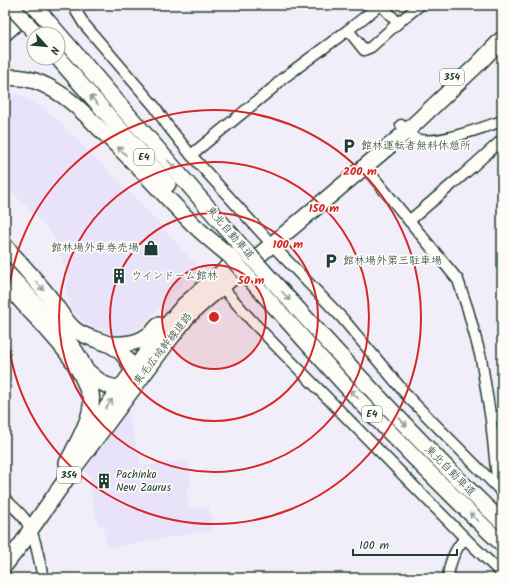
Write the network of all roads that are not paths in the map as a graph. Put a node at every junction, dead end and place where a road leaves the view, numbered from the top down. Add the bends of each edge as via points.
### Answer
1 (10, 5) edge
2 (25, 5) edge
3 (34, 5) edge
4 (76, 5) edge
5 (380, 5) edge
6 (420, 5) edge
7 (46, 12) edge
8 (398, 23) junction
9 (5, 24) edge
10 (29, 26) edge
11 (502, 27) edge
12 (348, 30) junction
13 (5, 33) edge
14 (502, 39) edge
15 (65, 66) edge
16 (5, 78) edge
17 (502, 120) edge
18 (404, 128) junction
19 (502, 140) edge
20 (191, 155) junction
21 (364, 167) junction
22 (409, 221) junction
23 (268, 241) junction
24 (5, 246) edge
25 (230, 256) junction
26 (5, 271) edge
27 (222, 286) junction
28 (5, 287) edge
29 (201, 290) junction
30 (110, 344) junction
31 (85, 369) junction
32 (132, 371) junction
33 (135, 386) junction
34 (120, 388) junction
35 (86, 393) dead end
36 (502, 416) edge
37 (491, 418) junction
38 (67, 463) junction
39 (500, 490) edge
40 (5, 499) edge
41 (502, 522) edge
42 (28, 525) junction
43 (465, 538) junction
44 (502, 544) edge
45 (5, 549) edge
46 (5, 565) edge
47 (502, 574) edge
48 (43, 578) edge
49 (448, 578) edge

1 - 10 highway, bridge
2 - 9 highway
3 - 7 highway, 東北自動車道 / E4, bridge
3 - 13 highway
4 - 20 street via 76,11 84,24 155,107
5 - 8 street
5 - 12 street
6 - 8 street
7 -> 41 highway, 東北自動車道 / E4, bridge via 128,115 342,359
8 - 12 street via 371,47 364,50
11 - 18 highway, 東毛広域幹線道路 / 354
12 - 20 street via 282,79
14 - 18 highway, 東毛広域幹線道路 / 354 via 477,65
25 -> 15 highway, 東北自動車道 / E4
25 -> 16 highway via 188,219 71,101 52,89 23,77
17 - 18 street via 437,140 416,139
18 - 21 highway, 東毛広域幹線道路 / 354
18 - 23 highway, 東毛広域幹線道路 / 354
19 - 22 street
20 - 23 street
21 - 22 street
21 - 23 highway, 東毛広域幹線道路 / 354
22 - 37 street via 458,280 481,358
23 - 27 highway, 東毛広域幹線道路 / 354
23 - 29 highway, 東毛広域幹線道路 / 354
23 - 39 street via 343,319 410,399
24 -> 30 highway via 75,330
44 -> 25 highway, 東北自動車道 / E4, bridge via 373,415
26 - 31 highway via 57,328 74,349
27 - 33 highway, 東毛広域幹線道路 / 354 via 188,316
27 - 43 street via 278,349
28 - 35 street via 62,350
29 - 30 highway via 186,296 175,305 156,329 141,340 123,345
29 - 32 highway, 東毛広域幹線道路 / 354 via 175,315
30 - 32 highway via 125,356
31 - 34 highway via 109,387
31 - 38 highway via 91,395 90,411
32 - 33 highway
32 - 34 highway, 東毛広域幹線道路 / 354
33 - 34 highway
33 - 42 highway, 東毛広域幹線道路 / 354
38 -> 34 highway, 東毛広域幹線道路 / 354
36 - 37 street
37 - 39 street
38 - 42 highway, 東毛広域幹線道路 / 354
40 - 42 street via 22,515
42 - 45 highway, 東毛広域幹線道路 / 354
42 - 46 highway, 東毛広域幹線道路 / 354 via 23,542
42 - 48 street
43 - 47 street
43 - 49 street via 450,565

